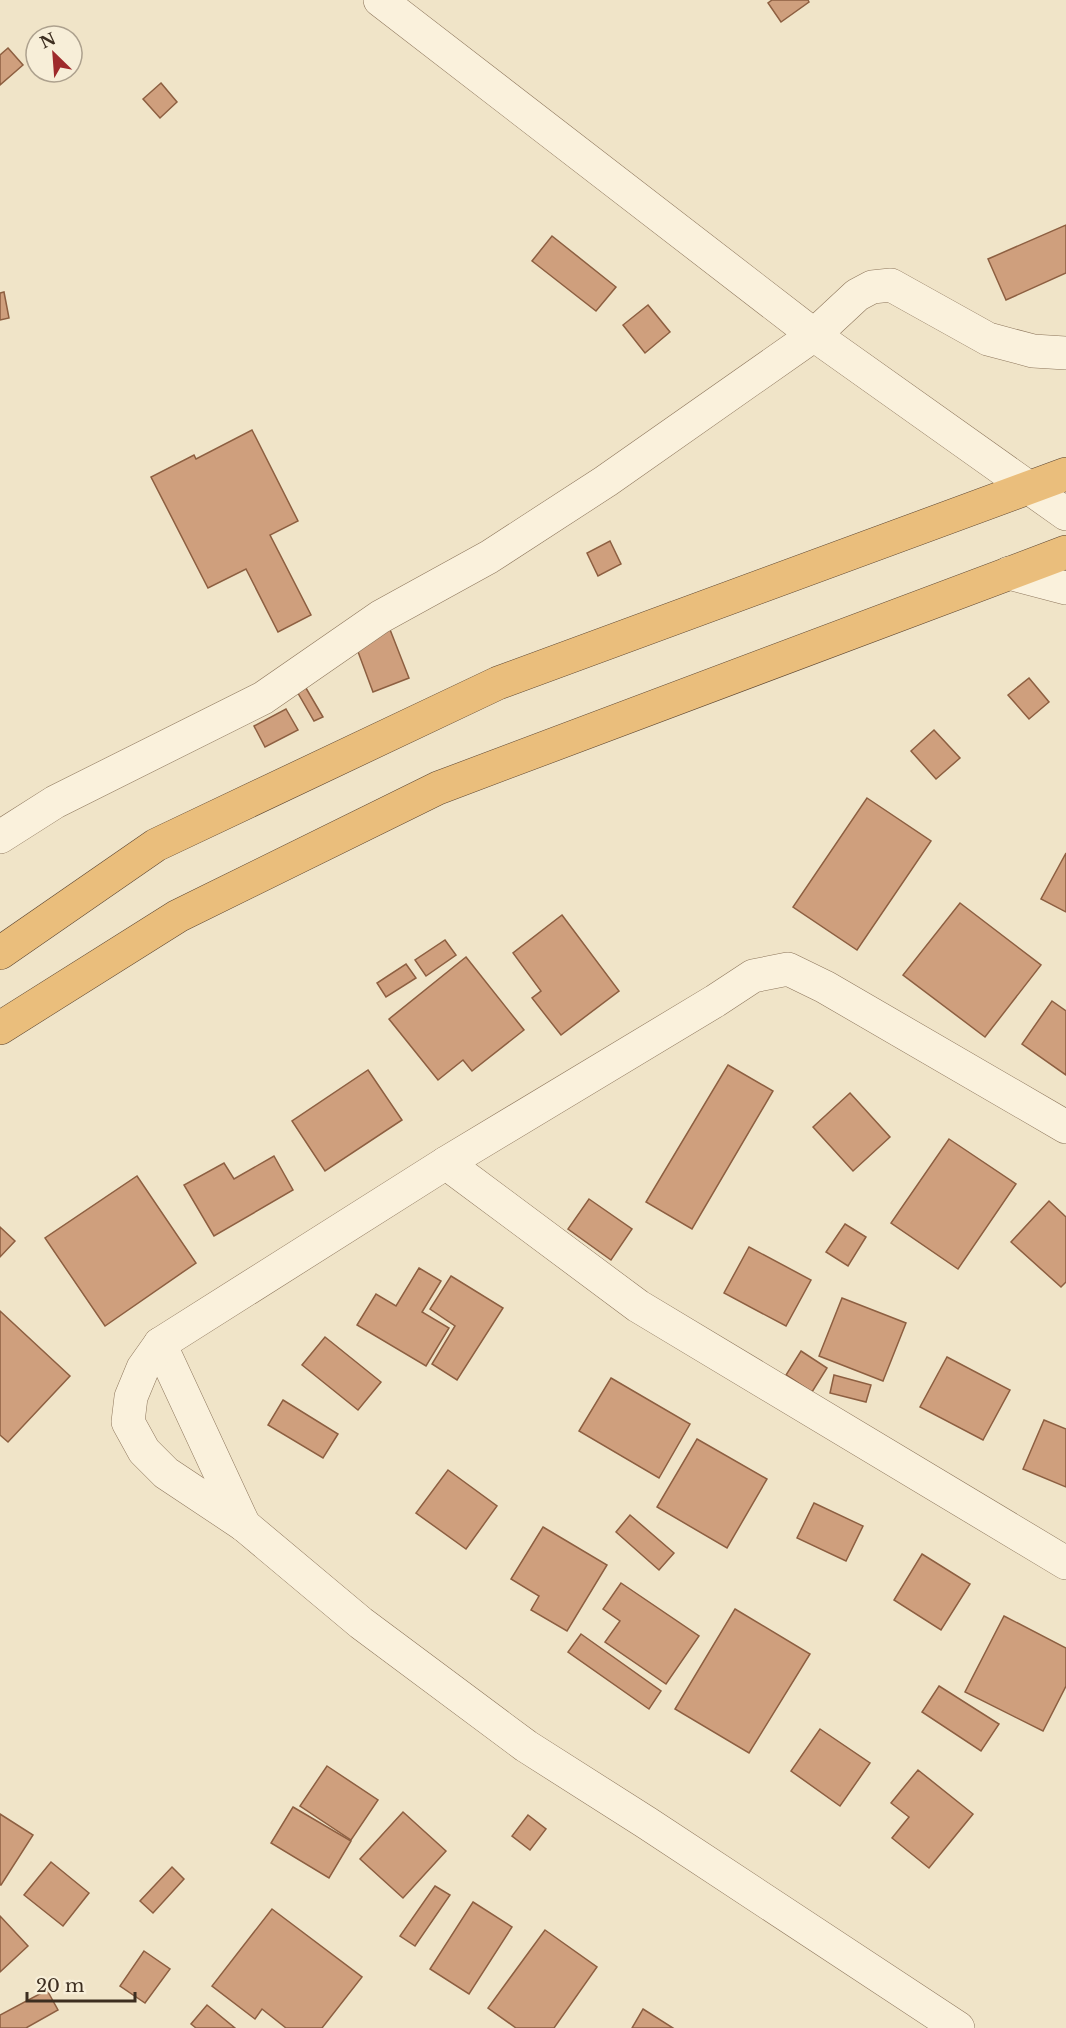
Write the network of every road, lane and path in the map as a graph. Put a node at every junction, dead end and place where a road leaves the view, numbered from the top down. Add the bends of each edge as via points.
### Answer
1 (380, 0) edge
2 (814, 335) junction
3 (1066, 353) edge
4 (1066, 474) edge
5 (1027, 488) junction
6 (1066, 514) edge
7 (1066, 552) edge
8 (1009, 573) junction
9 (1066, 588) edge
10 (0, 837) edge
11 (0, 953) edge
12 (0, 1028) edge
13 (1066, 1127) edge
14 (446, 1163) junction
15 (160, 1344) junction
16 (244, 1525) junction
17 (1066, 1563) edge
18 (958, 2028) edge

1 - 2 street
2 - 3 street via 857,295 872,287 891,285 988,339 1033,351
2 - 5 street
2 - 10 street via 596,487 489,557 380,617 263,698 55,802
4 - 5 highway
5 - 6 street
5 - 11 highway via 498,683 156,845
7 - 8 highway
8 - 9 street
8 - 12 highway via 438,788 178,916
13 - 14 street via 788,969 753,976
14 - 15 street
14 - 17 street via 638,1306
15 - 16 street
15 - 16 street via 130,1397 128,1422 144,1451 166,1473
16 - 18 street via 361,1623 526,1746

